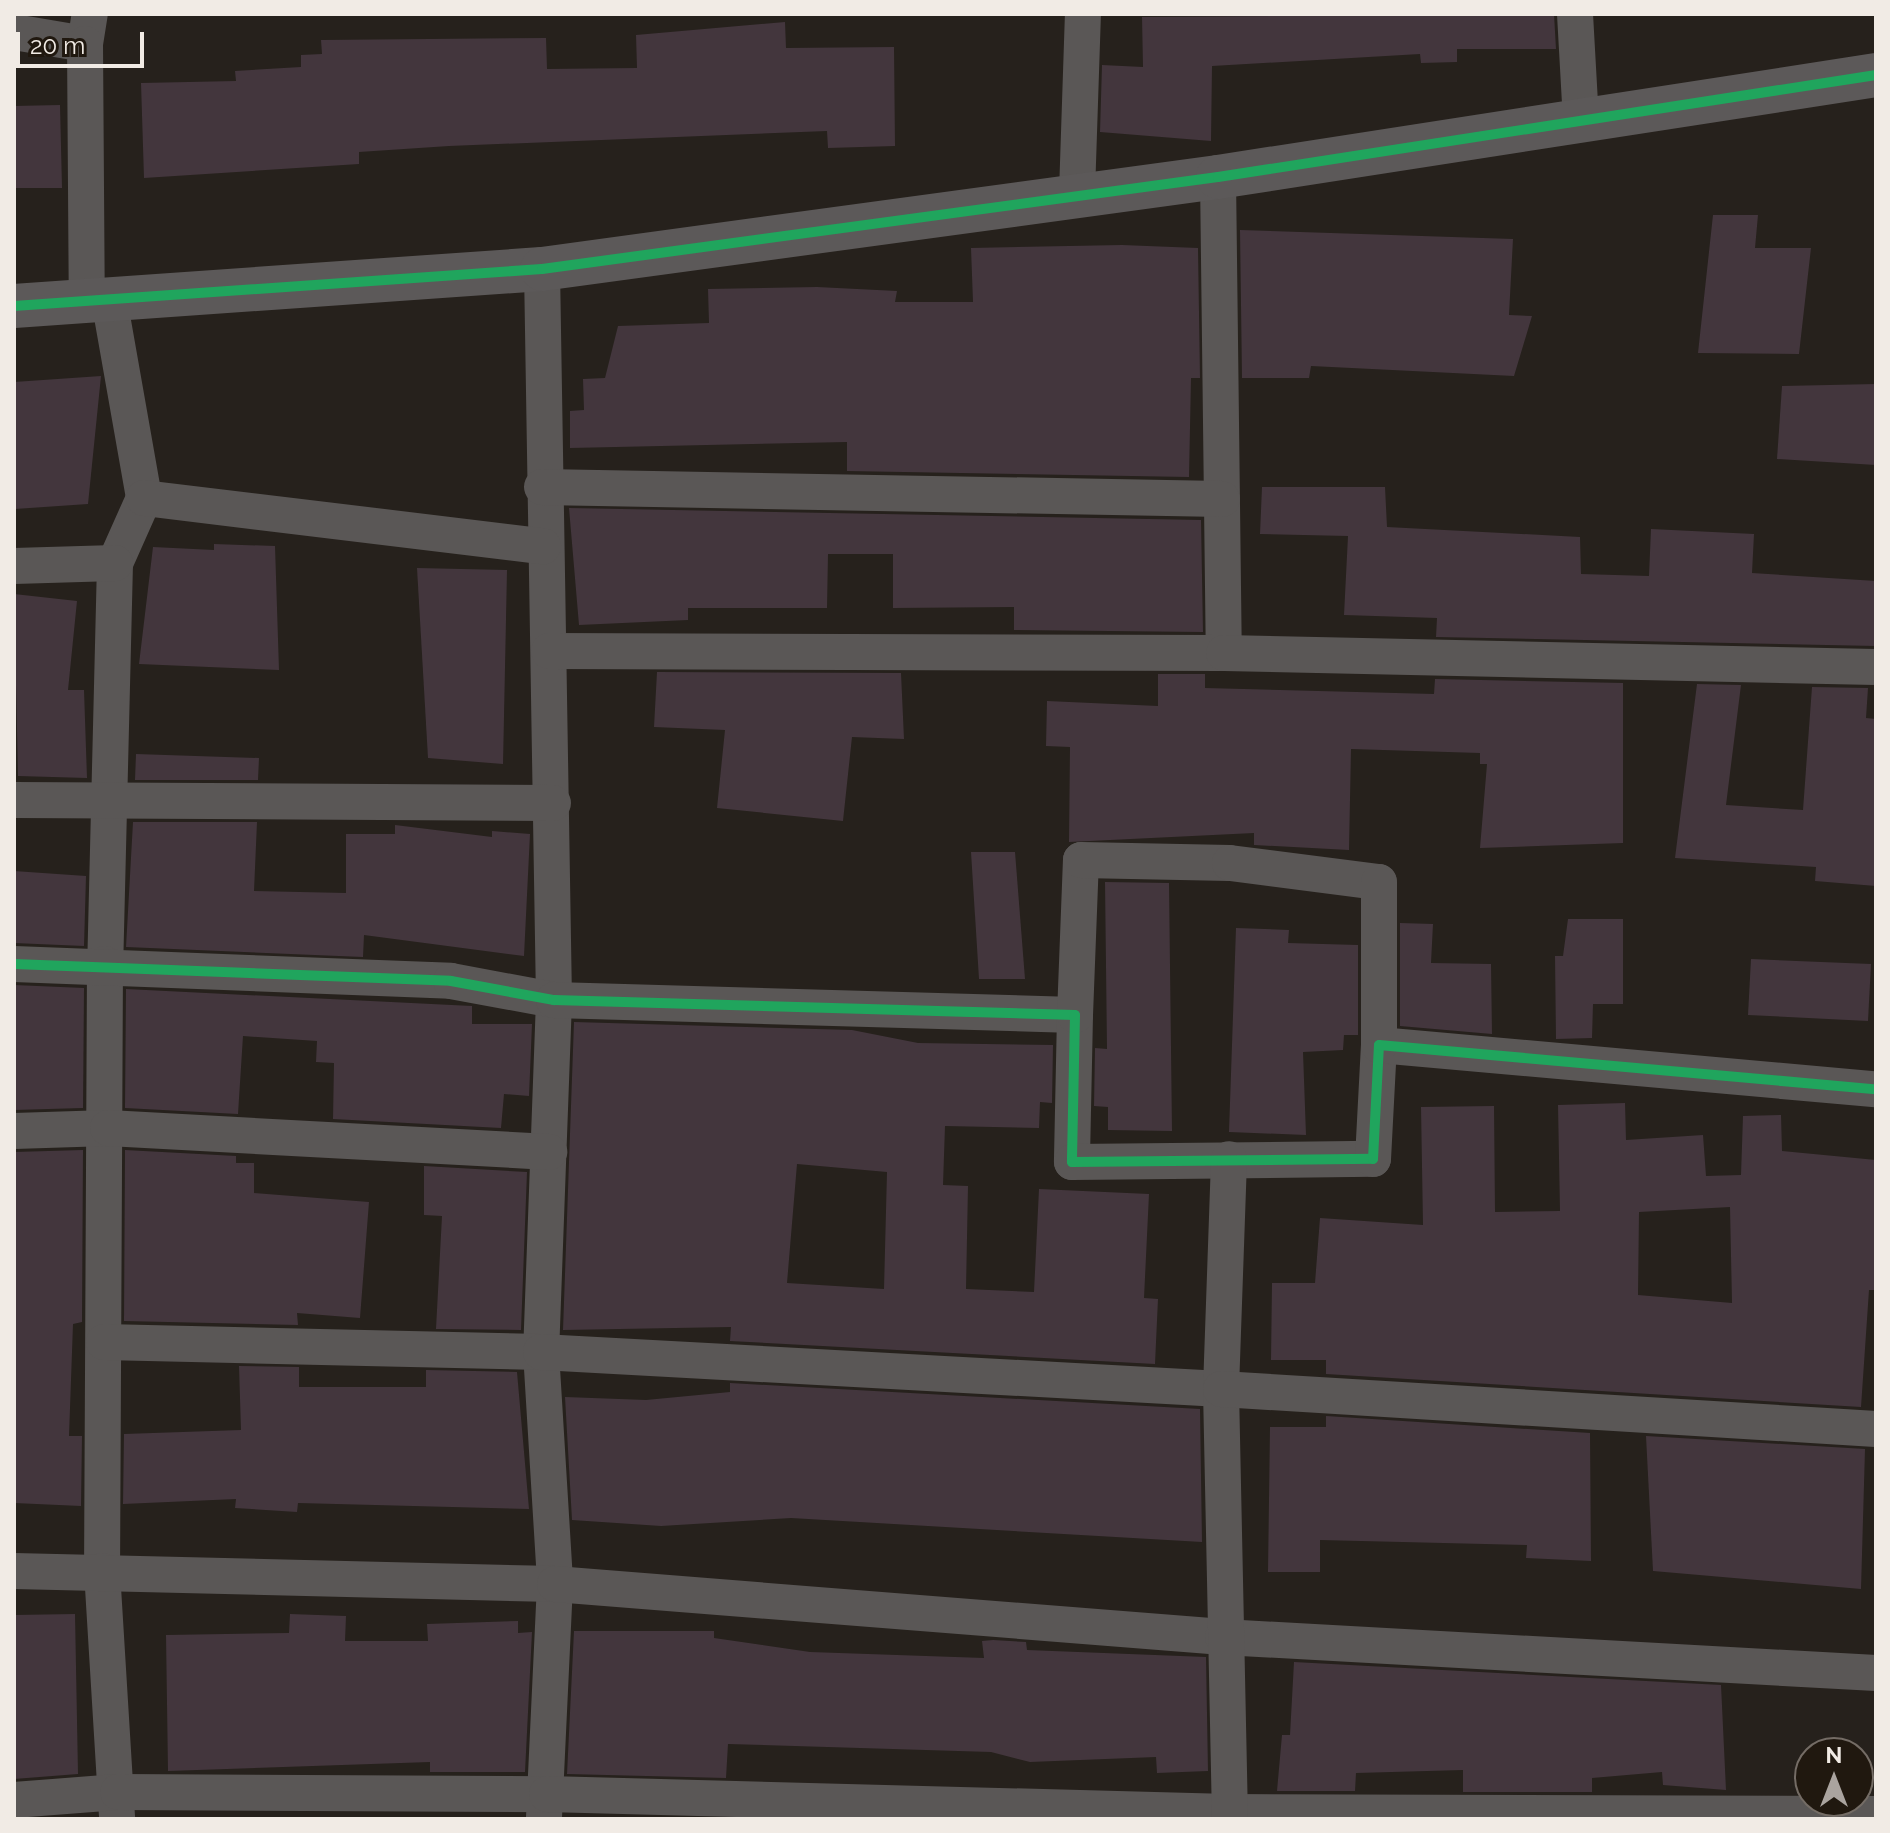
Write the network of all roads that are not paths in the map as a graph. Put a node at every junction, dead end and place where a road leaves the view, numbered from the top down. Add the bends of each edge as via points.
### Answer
1 (1083, 14) edge
2 (1575, 14) edge
3 (87, 29) edge
4 (14, 32) edge
5 (1876, 75) edge
6 (1581, 121) junction
7 (1218, 177) junction
8 (1077, 193) junction
9 (542, 269) junction
10 (98, 302) junction
11 (14, 306) edge
12 (542, 487) junction
13 (144, 498) junction
14 (1222, 499) junction
15 (543, 546) junction
16 (115, 563) junction
17 (14, 566) edge
18 (549, 651) junction
19 (1224, 653) junction
20 (1876, 667) edge
21 (114, 798) junction
22 (14, 800) edge
23 (553, 803) junction
24 (14, 964) edge
25 (105, 964) junction
26 (554, 1000) junction
27 (1075, 1015) junction
28 (1379, 1045) junction
29 (1876, 1089) edge
30 (108, 1128) junction
31 (14, 1131) edge
32 (549, 1152) junction
33 (1229, 1159) junction
34 (104, 1342) junction
35 (541, 1352) junction
36 (1221, 1389) junction
37 (1876, 1429) edge
38 (14, 1571) edge
39 (102, 1571) junction
40 (555, 1584) junction
41 (1223, 1637) junction
42 (1876, 1673) edge
43 (14, 1800) edge
44 (117, 1806) edge
45 (545, 1807) edge
46 (1876, 1814) edge
47 (1229, 1815) edge

1 - 8 street
2 - 6 street
3 - 4 street
3 - 10 street
5 - 6 street
6 - 7 street
7 - 8 street
7 - 14 street
8 - 9 street
9 - 10 street
9 - 12 street
10 - 11 street
10 - 13 street
12 - 14 street
12 - 15 street
13 - 15 street
13 - 16 street
14 - 19 street
15 - 18 street
16 - 17 street
16 - 21 street
18 - 19 street
18 - 23 street
19 - 20 street
21 - 22 street
21 - 23 street
21 - 25 street
23 - 26 street
24 - 25 street
25 - 26 street via 451,981
25 - 30 street
26 - 27 street
26 - 32 street
27 - 28 street via 1081,860 1230,863 1379,882
27 - 33 street via 1072,1162
28 - 29 street
28 - 33 street via 1373,1159
30 - 31 street
30 - 32 street
30 - 34 street
32 - 35 street
33 - 36 street
34 - 35 street
34 - 39 street
35 - 36 street
35 - 40 street
36 - 37 street
36 - 41 street
38 - 39 street
39 - 40 street
39 - 44 street
40 - 41 street
40 - 45 street
41 - 42 street
41 - 47 street
43 - 44 street
44 - 45 street
45 - 47 street
46 - 47 street

